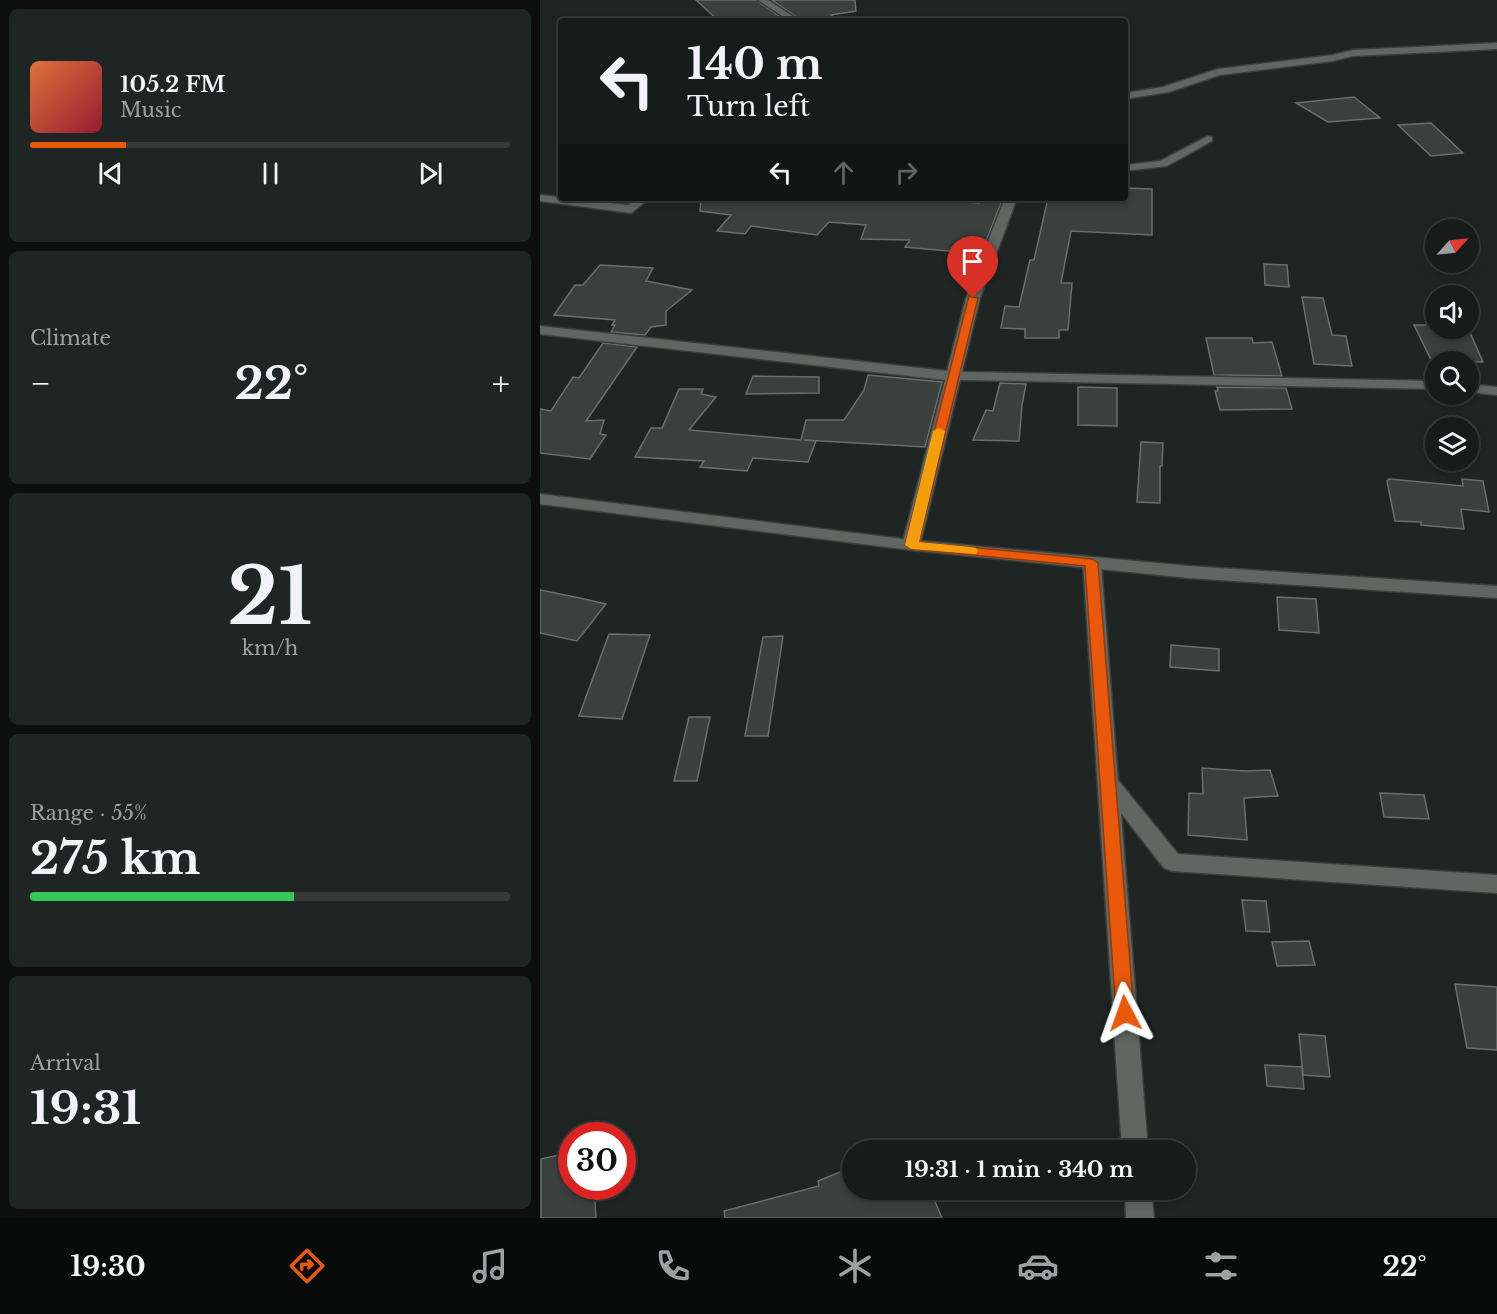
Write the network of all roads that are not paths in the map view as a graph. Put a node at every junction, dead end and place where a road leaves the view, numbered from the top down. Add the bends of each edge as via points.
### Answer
1 (762, 0) edge
2 (791, 18) edge
3 (1497, 46) edge
4 (1128, 96) edge
5 (1208, 140) dead end
6 (1128, 168) edge
7 (540, 198) edge
8 (558, 200) edge
9 (565, 201) edge
10 (640, 201) edge
11 (1010, 201) edge
12 (540, 330) edge
13 (952, 376) junction
14 (1425, 385) edge
15 (1479, 389) edge
16 (1497, 391) edge
17 (540, 499) edge
18 (911, 545) junction
19 (1092, 563) junction
20 (1497, 592) edge
21 (1108, 783) junction
22 (1497, 884) edge
23 (1134, 1140) edge
24 (1139, 1200) edge
25 (1140, 1218) edge

1 - 2 street
3 - 4 street via 1353,52 1333,58 1271,63
5 - 6 street via 1163,164
7 - 8 street
9 - 10 street via 631,209
11 - 13 street via 973,298
12 - 13 street
13 - 14 street
13 - 18 street
15 - 16 street
17 - 18 street
18 - 19 street
19 - 20 street
19 - 21 street
21 - 22 street via 1172,862
21 - 23 street
24 - 25 street

